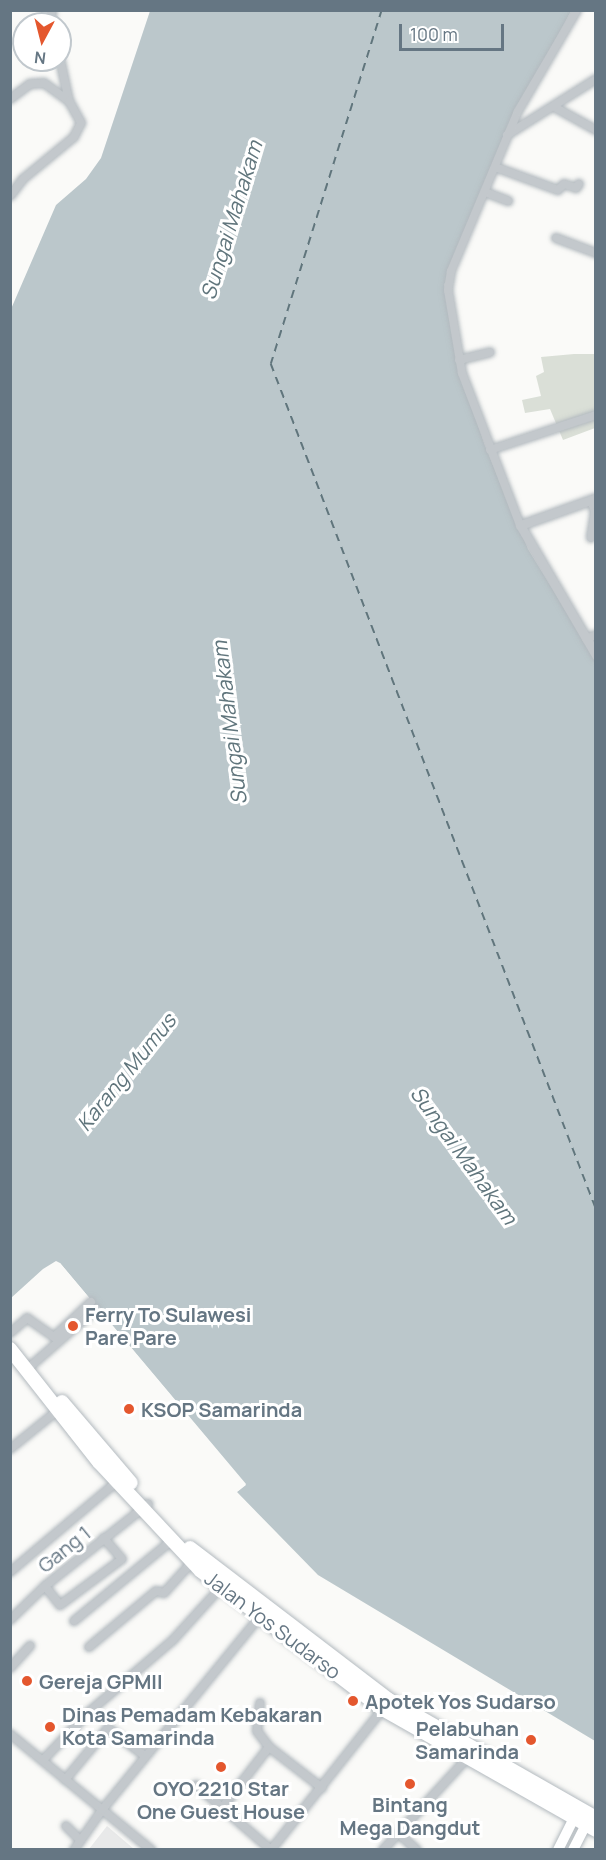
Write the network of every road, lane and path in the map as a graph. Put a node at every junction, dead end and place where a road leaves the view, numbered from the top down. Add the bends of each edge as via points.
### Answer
1 (577, 10) edge
2 (63, 72) edge
3 (596, 80) edge
4 (10, 99) edge
5 (69, 101) junction
6 (556, 108) junction
7 (596, 130) edge
8 (507, 135) junction
9 (495, 167) junction
10 (579, 184) dead end
11 (485, 192) junction
12 (10, 196) edge
13 (508, 201) dead end
14 (556, 238) dead end
15 (596, 253) edge
16 (490, 352) dead end
17 (459, 360) junction
18 (596, 415) edge
19 (490, 450) junction
20 (593, 502) edge
21 (519, 525) junction
22 (591, 538) dead end
23 (596, 635) edge
24 (586, 639) junction
25 (596, 655) edge
26 (91, 1302) dead end
27 (96, 1309) dead end
28 (10, 1335) edge
29 (10, 1349) edge
30 (33, 1364) junction
31 (57, 1411) junction
32 (10, 1449) edge
33 (121, 1479) junction
34 (145, 1506) junction
35 (104, 1538) junction
36 (171, 1541) junction
37 (192, 1562) junction
38 (10, 1572) edge
39 (45, 1586) junction
40 (221, 1587) junction
41 (263, 1613) junction
42 (10, 1620) edge
43 (74, 1621) dead end
44 (30, 1646) dead end
45 (89, 1647) dead end
46 (10, 1668) edge
47 (260, 1703) dead end
48 (386, 1704) junction
49 (10, 1734) edge
50 (269, 1747) junction
51 (467, 1754) junction
52 (145, 1756) junction
53 (43, 1761) junction
54 (65, 1780) junction
55 (196, 1785) dead end
56 (322, 1788) junction
57 (222, 1808) junction
58 (102, 1810) junction
59 (587, 1820) edge
60 (66, 1826) dead end
61 (398, 1833) junction
62 (80, 1840) junction
63 (74, 1850) edge
64 (151, 1850) edge
65 (271, 1850) edge
66 (383, 1850) edge
67 (417, 1850) edge
68 (558, 1850) edge
69 (573, 1850) edge

1 - 8 street
2 - 5 street
3 - 6 street
4 - 5 street via 37,83 52,86
5 - 12 street via 80,118 80,130 23,179
6 - 7 street
6 - 8 street
8 - 9 street
9 - 10 street via 558,190 564,184 576,188
9 - 11 street
11 - 13 street
11 - 17 street via 449,278
14 - 15 street
16 - 17 street
17 - 19 street
18 - 19 street
19 - 21 street
20 - 21 street
20 - 22 street
21 - 24 street
23 - 24 street
24 - 25 street
26 - 28 street via 54,1337 27,1318
27 - 30 street
28 - 30 highway, Jalan Yos Sudarso
29 - 31 highway, Jalan Yos Sudarso
30 - 33 highway, Jalan Yos Sudarso
31 - 32 street
31 - 33 highway, Jalan Yos Sudarso
33 - 34 highway, Jalan Yos Sudarso
33 - 38 street
34 - 35 street, Gang 1
34 - 36 highway, Jalan Yos Sudarso
34 - 41 highway, Jalan Yos Sudarso
35 - 39 street, Gang 1
35 - 39 street via 122,1559 60,1605
36 - 37 highway, Jalan Yos Sudarso
36 - 43 street
37 - 40 highway, Jalan Yos Sudarso
37 - 45 street via 164,1593 156,1591
39 - 42 street, Gang 1
40 - 41 highway, Jalan Yos Sudarso
40 - 53 street via 173,1640 89,1712
41 - 48 highway, Jalan Yos Sudarso
41 - 52 street
44 - 46 street
47 - 50 street via 257,1731
48 - 51 highway, Jalan Yos Sudarso
48 - 56 street
49 - 53 street
50 - 56 street
50 - 57 street
51 - 59 highway, Jalan Yos Sudarso
51 - 61 street
52 - 54 street via 108,1728
52 - 58 street
53 - 54 street
54 - 58 street
55 - 57 street
56 - 65 street
57 - 65 street
58 - 62 street
58 - 64 street
59 - 68 main road
59 - 69 main road
60 - 62 street
61 - 66 street
61 - 67 street
62 - 63 street

